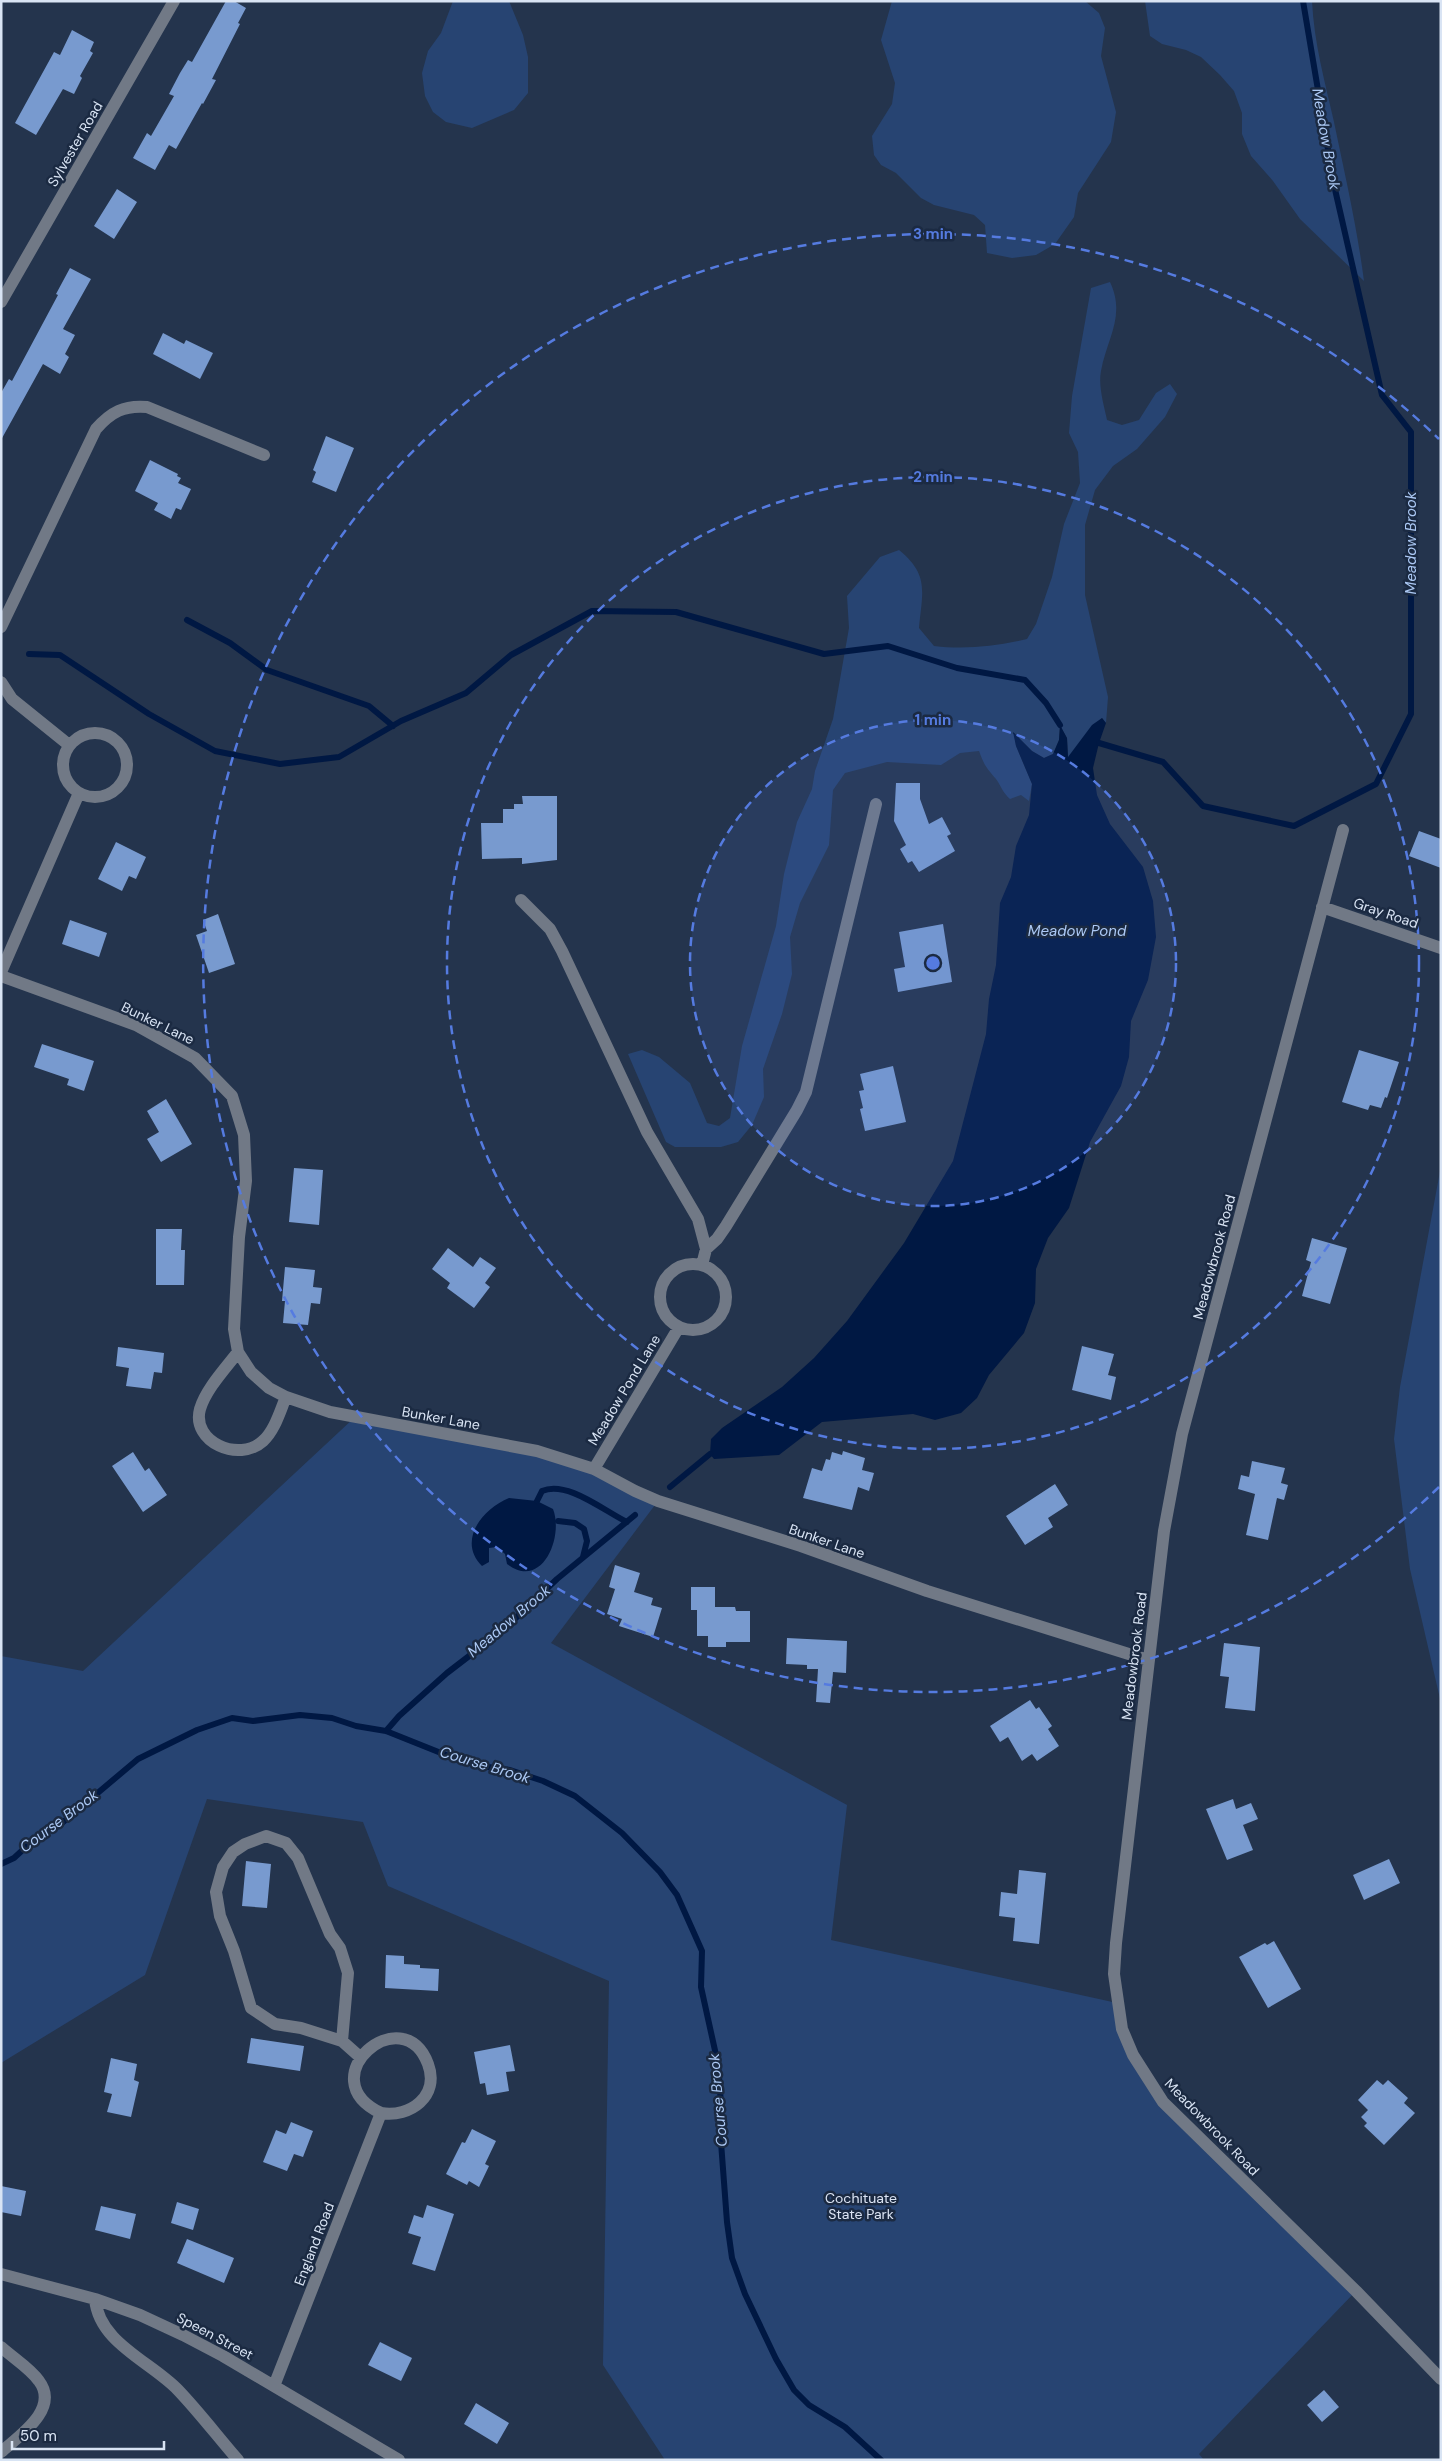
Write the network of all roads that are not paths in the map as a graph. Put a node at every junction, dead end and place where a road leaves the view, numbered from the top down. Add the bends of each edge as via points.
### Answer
1 (174, 1) edge
2 (1, 302) edge
3 (264, 456) dead end
4 (1, 627) edge
5 (1, 682) edge
6 (70, 745) junction
7 (79, 793) junction
8 (876, 804) dead end
9 (1343, 830) dead end
10 (522, 900) dead end
11 (1322, 907) junction
12 (1441, 948) edge
13 (1, 972) edge
14 (1, 976) edge
15 (706, 1249) junction
16 (702, 1265) junction
17 (679, 1327) junction
18 (238, 1352) junction
19 (286, 1397) junction
20 (594, 1469) junction
21 (1148, 1660) junction
22 (342, 2041) junction
23 (360, 2057) junction
24 (381, 2113) junction
25 (1, 2274) edge
26 (95, 2298) junction
27 (1, 2347) edge
28 (1441, 2379) edge
29 (274, 2386) junction
30 (1, 2452) edge
31 (380, 2455) edge
32 (238, 2460) edge
33 (400, 2460) edge

1 - 2 street, Sylvester Road
3 - 4 street via 147,407 131,406 112,414 96,429
5 - 6 street via 12,699
6 - 7 street via 64,755 64,776
6 - 7 street via 86,734 101,733 118,742 126,760 124,779 117,788 108,794 91,797
7 - 13 street
8 - 15 street via 806,1092 726,1226
9 - 11 street, Meadowbrook Road
10 - 15 street via 550,929 562,951 652,1141 698,1219
11 - 12 street, Gray Road
11 - 21 street, Meadowbrook Road via 1182,1434 1164,1531
14 - 18 street, Bunker Lane via 136,1025 195,1058 232,1096 244,1136 246,1181 234,1329
15 - 16 street
16 - 17 street, Meadow Pond Lane via 685,1264 674,1269 662,1286 659,1301 663,1312
16 - 17 street, Meadow Pond Lane via 721,1279 726,1292 724,1310 714,1323 703,1329
17 - 20 street, Meadow Pond Lane
18 - 19 street, Bunker Lane via 251,1372 268,1388
18 - 19 street via 199,1412 201,1425 210,1439 222,1449 237,1451 262,1442 270,1433
19 - 20 street, Bunker Lane via 330,1412 537,1451
20 - 21 street, Bunker Lane via 658,1501
21 - 28 street, Meadowbrook Road via 1116,1943 1114,1974 1122,2029 1133,2055 1163,2102
22 - 22 street via 274,2024 251,2008 220,1916 216,1892 223,1868 233,1852 245,1844 266,1836 286,1843 298,1858 330,1934 340,1948 348,1973
22 - 23 street
23 - 24 street via 355,2068 357,2090 366,2104
23 - 24 street via 376,2042 398,2039 418,2049 426,2058 430,2069 428,2091 413,2108 392,2115
24 - 29 street, England Road
25 - 26 street, Speen Street
26 - 29 street, Speen Street via 183,2335
26 - 32 street via 99,2318 119,2343 176,2388
27 - 30 street via 40,2382 44,2401 38,2418
29 - 31 street, Speen Street
31 - 33 street, Speen Street

